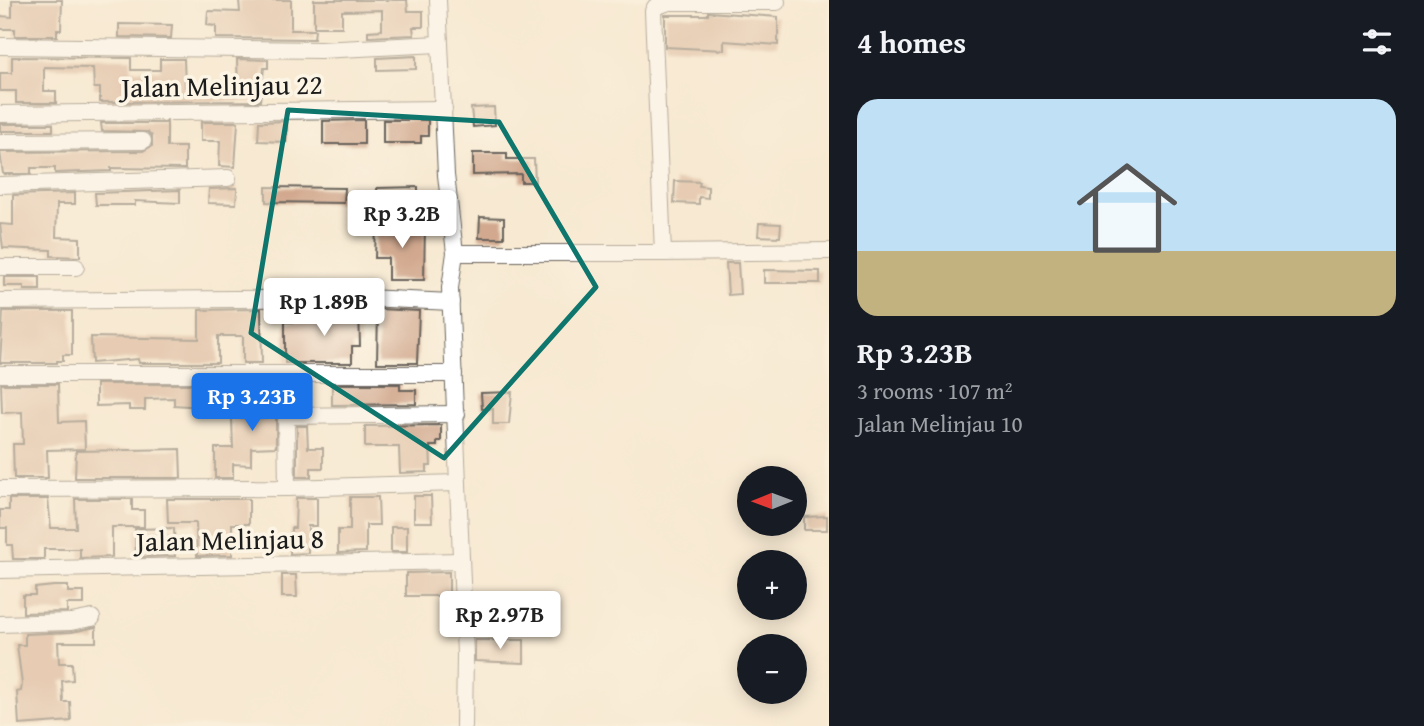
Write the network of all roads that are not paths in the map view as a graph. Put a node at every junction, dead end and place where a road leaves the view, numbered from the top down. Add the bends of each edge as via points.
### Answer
1 (438, 0) edge
2 (669, 1) edge
3 (777, 2) dead end
4 (439, 44) junction
5 (0, 46) edge
6 (444, 109) junction
7 (0, 114) edge
8 (143, 141) dead end
9 (0, 142) edge
10 (228, 178) dead end
11 (0, 185) edge
12 (828, 251) edge
13 (455, 253) junction
14 (663, 253) junction
15 (0, 267) edge
16 (76, 267) dead end
17 (829, 268) edge
18 (0, 300) edge
19 (451, 302) junction
20 (0, 374) edge
21 (454, 374) junction
22 (457, 414) junction
23 (457, 483) junction
24 (287, 488) junction
25 (0, 489) edge
26 (461, 561) junction
27 (0, 570) edge
28 (92, 618) dead end
29 (0, 624) edge
30 (464, 726) edge

1 - 4 street
2 - 3 street
2 - 14 street via 655,7 652,17
4 - 5 street via 320,50
4 - 6 street
6 - 7 street, Jalan Melinjau 22
6 - 13 street
8 - 9 street
10 - 11 street
12 - 14 street
12 - 17 street
13 - 14 street
13 - 19 street
15 - 16 street
18 - 19 street via 367,298
19 - 21 street
20 - 21 street
21 - 22 street
22 - 23 street
22 - 24 street via 286,416
23 - 24 street
23 - 26 street
24 - 25 street
26 - 27 street, Jalan Melinjau 8
26 - 30 street
28 - 29 street

